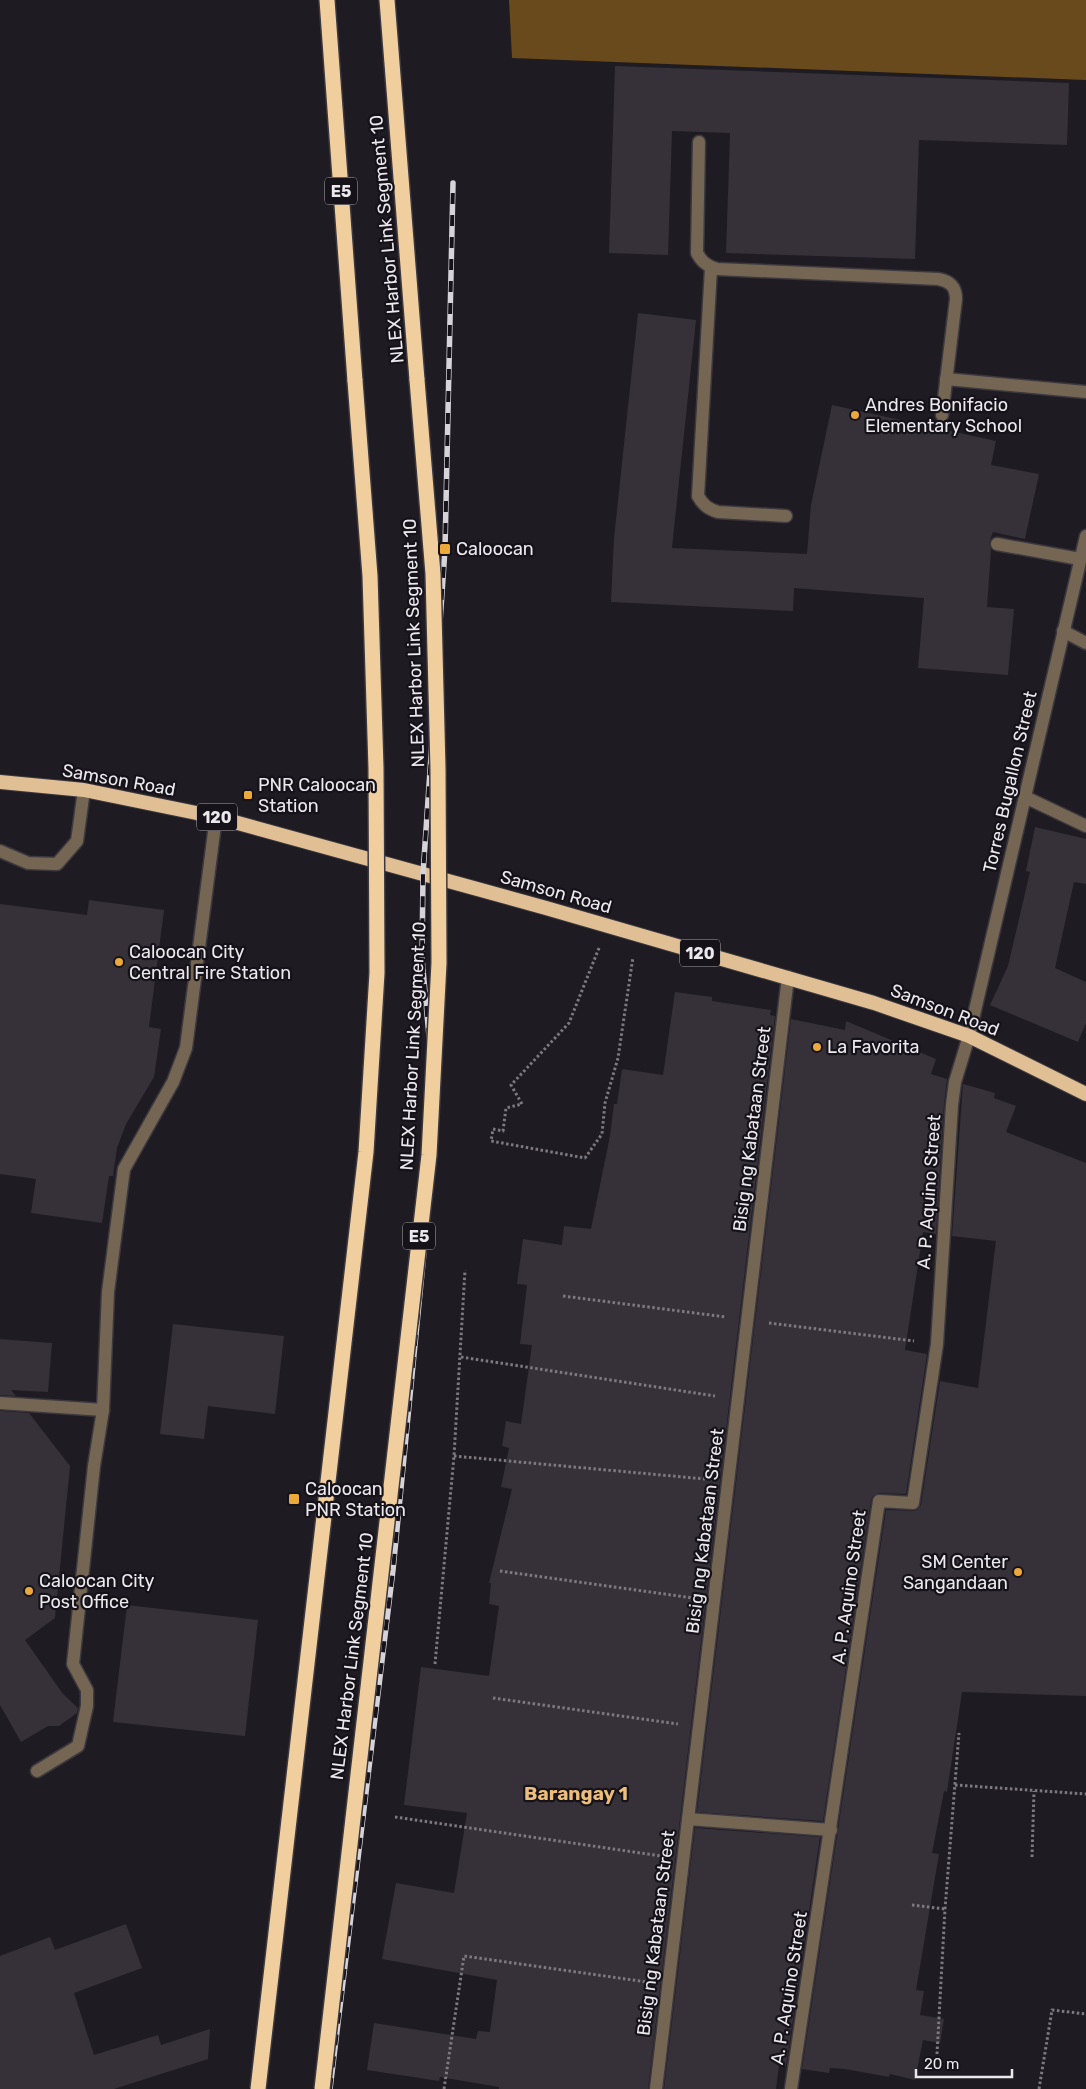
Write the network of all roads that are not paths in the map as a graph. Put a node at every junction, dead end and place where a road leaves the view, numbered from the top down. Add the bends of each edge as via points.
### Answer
1 (327, 0) edge
2 (387, 0) edge
3 (698, 142) dead end
4 (711, 268) junction
5 (946, 379) junction
6 (1086, 392) edge
7 (942, 415) dead end
8 (786, 516) dead end
9 (1086, 536) edge
10 (997, 544) dead end
11 (1080, 559) junction
12 (1063, 631) junction
13 (1086, 643) edge
14 (0, 782) edge
15 (84, 790) junction
16 (1025, 797) junction
17 (216, 817) junction
18 (1086, 826) edge
19 (0, 850) edge
20 (788, 977) junction
21 (969, 1036) junction
22 (1086, 1094) edge
23 (0, 1403) edge
24 (103, 1410) junction
25 (36, 1771) dead end
26 (688, 1819) junction
27 (831, 1830) junction
28 (258, 2089) edge
29 (322, 2089) edge
30 (656, 2089) edge
31 (791, 2089) edge

1 - 28 highway, E5, bridge via 370,576 376,768 376,973 366,1152
2 - 29 highway, NLEX Harbor Link Segment 10 / E5, bridge via 433,574 439,963 428,1155
3 - 4 street via 697,253
4 - 5 street via 946,280 956,291 956,299
4 - 8 street via 698,496 710,510 718,512
5 - 6 street
5 - 7 street
9 - 11 street, Torres Bugallon Street
10 - 11 street
11 - 12 street, Torres Bugallon Street
12 - 13 street
12 - 16 street, Torres Bugallon Street
14 - 15 highway, Samson Road / 120
15 - 17 highway, Samson Road / 120
15 - 19 street via 77,842 57,864 28,864
16 - 18 street
16 - 21 street, Torres Bugallon Street
17 - 20 highway, Samson Road / 120
17 - 24 street via 186,1048 173,1082 124,1169 108,1292
20 - 21 highway, Samson Road / 120
20 - 26 street, Bisig ng Kabataan Street
21 - 22 highway, Samson Road / 120
21 - 27 street, A. P. Aquino Street via 954,1090 937,1344 913,1503 879,1501
23 - 24 street
24 - 25 street via 73,1664 87,1690 87,1706 78,1746
26 - 27 street
26 - 30 street, Bisig ng Kabataan Street
27 - 31 street, A. P. Aquino Street

